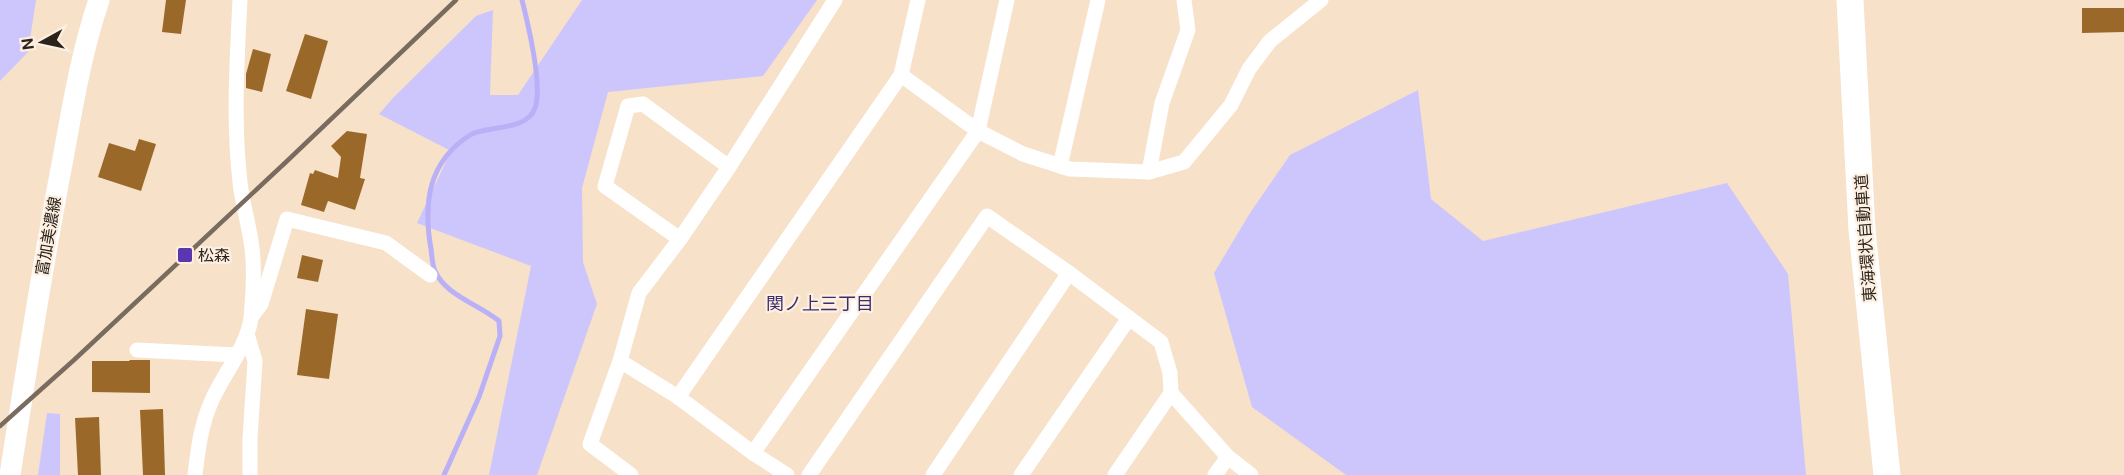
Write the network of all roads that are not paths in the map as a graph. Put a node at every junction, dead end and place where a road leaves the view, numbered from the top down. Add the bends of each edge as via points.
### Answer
1 (99, 0) edge
2 (240, 0) edge
3 (835, 0) edge
4 (918, 0) edge
5 (1007, 0) edge
6 (1098, 0) edge
7 (1184, 0) edge
8 (1321, 0) edge
9 (1851, 0) edge
10 (901, 75) junction
11 (978, 131) junction
12 (1060, 166) junction
13 (729, 167) junction
14 (1149, 172) junction
15 (680, 239) junction
16 (1070, 273) junction
17 (430, 275) dead end
18 (1129, 318) junction
19 (250, 319) junction
20 (247, 334) junction
21 (137, 350) dead end
22 (236, 355) junction
23 (620, 361) junction
24 (1171, 393) junction
25 (678, 397) junction
26 (753, 453) junction
27 (1228, 457) junction
28 (10, 475) edge
29 (195, 475) edge
30 (250, 475) edge
31 (632, 475) edge
32 (787, 475) edge
33 (809, 475) edge
34 (933, 475) edge
35 (1021, 475) edge
36 (1115, 475) edge
37 (1215, 475) edge
38 (1251, 475) edge
39 (1887, 475) edge

1 - 28 main road, 富加美濃線 via 74,99 46,248
2 - 19 street via 236,135 240,185 253,251
3 - 13 street
4 - 10 street
5 - 11 street
6 - 12 street
7 - 14 street via 1188,30 1162,103
8 - 14 street via 1270,40 1249,69 1231,105 1184,162
9 - 39 highway, 東海環状自動車道 via 1862,230
10 - 11 street
10 - 25 street
11 - 12 street via 1023,154
11 - 26 street
12 - 14 street
13 - 15 street
13 - 15 street via 643,104 628,106 605,186
15 - 23 street via 639,292
16 - 18 street
16 - 33 street via 987,216
16 - 34 street
17 - 19 street via 387,243 287,219 261,304
18 - 24 street via 1161,342
18 - 35 street
19 - 20 street
20 - 22 street
20 - 30 street via 255,361
21 - 22 street
22 - 29 street via 204,421
23 - 25 street
23 - 31 street via 590,444
24 - 27 street
24 - 36 street
25 - 26 street
26 - 32 street
27 - 37 street
27 - 38 street

